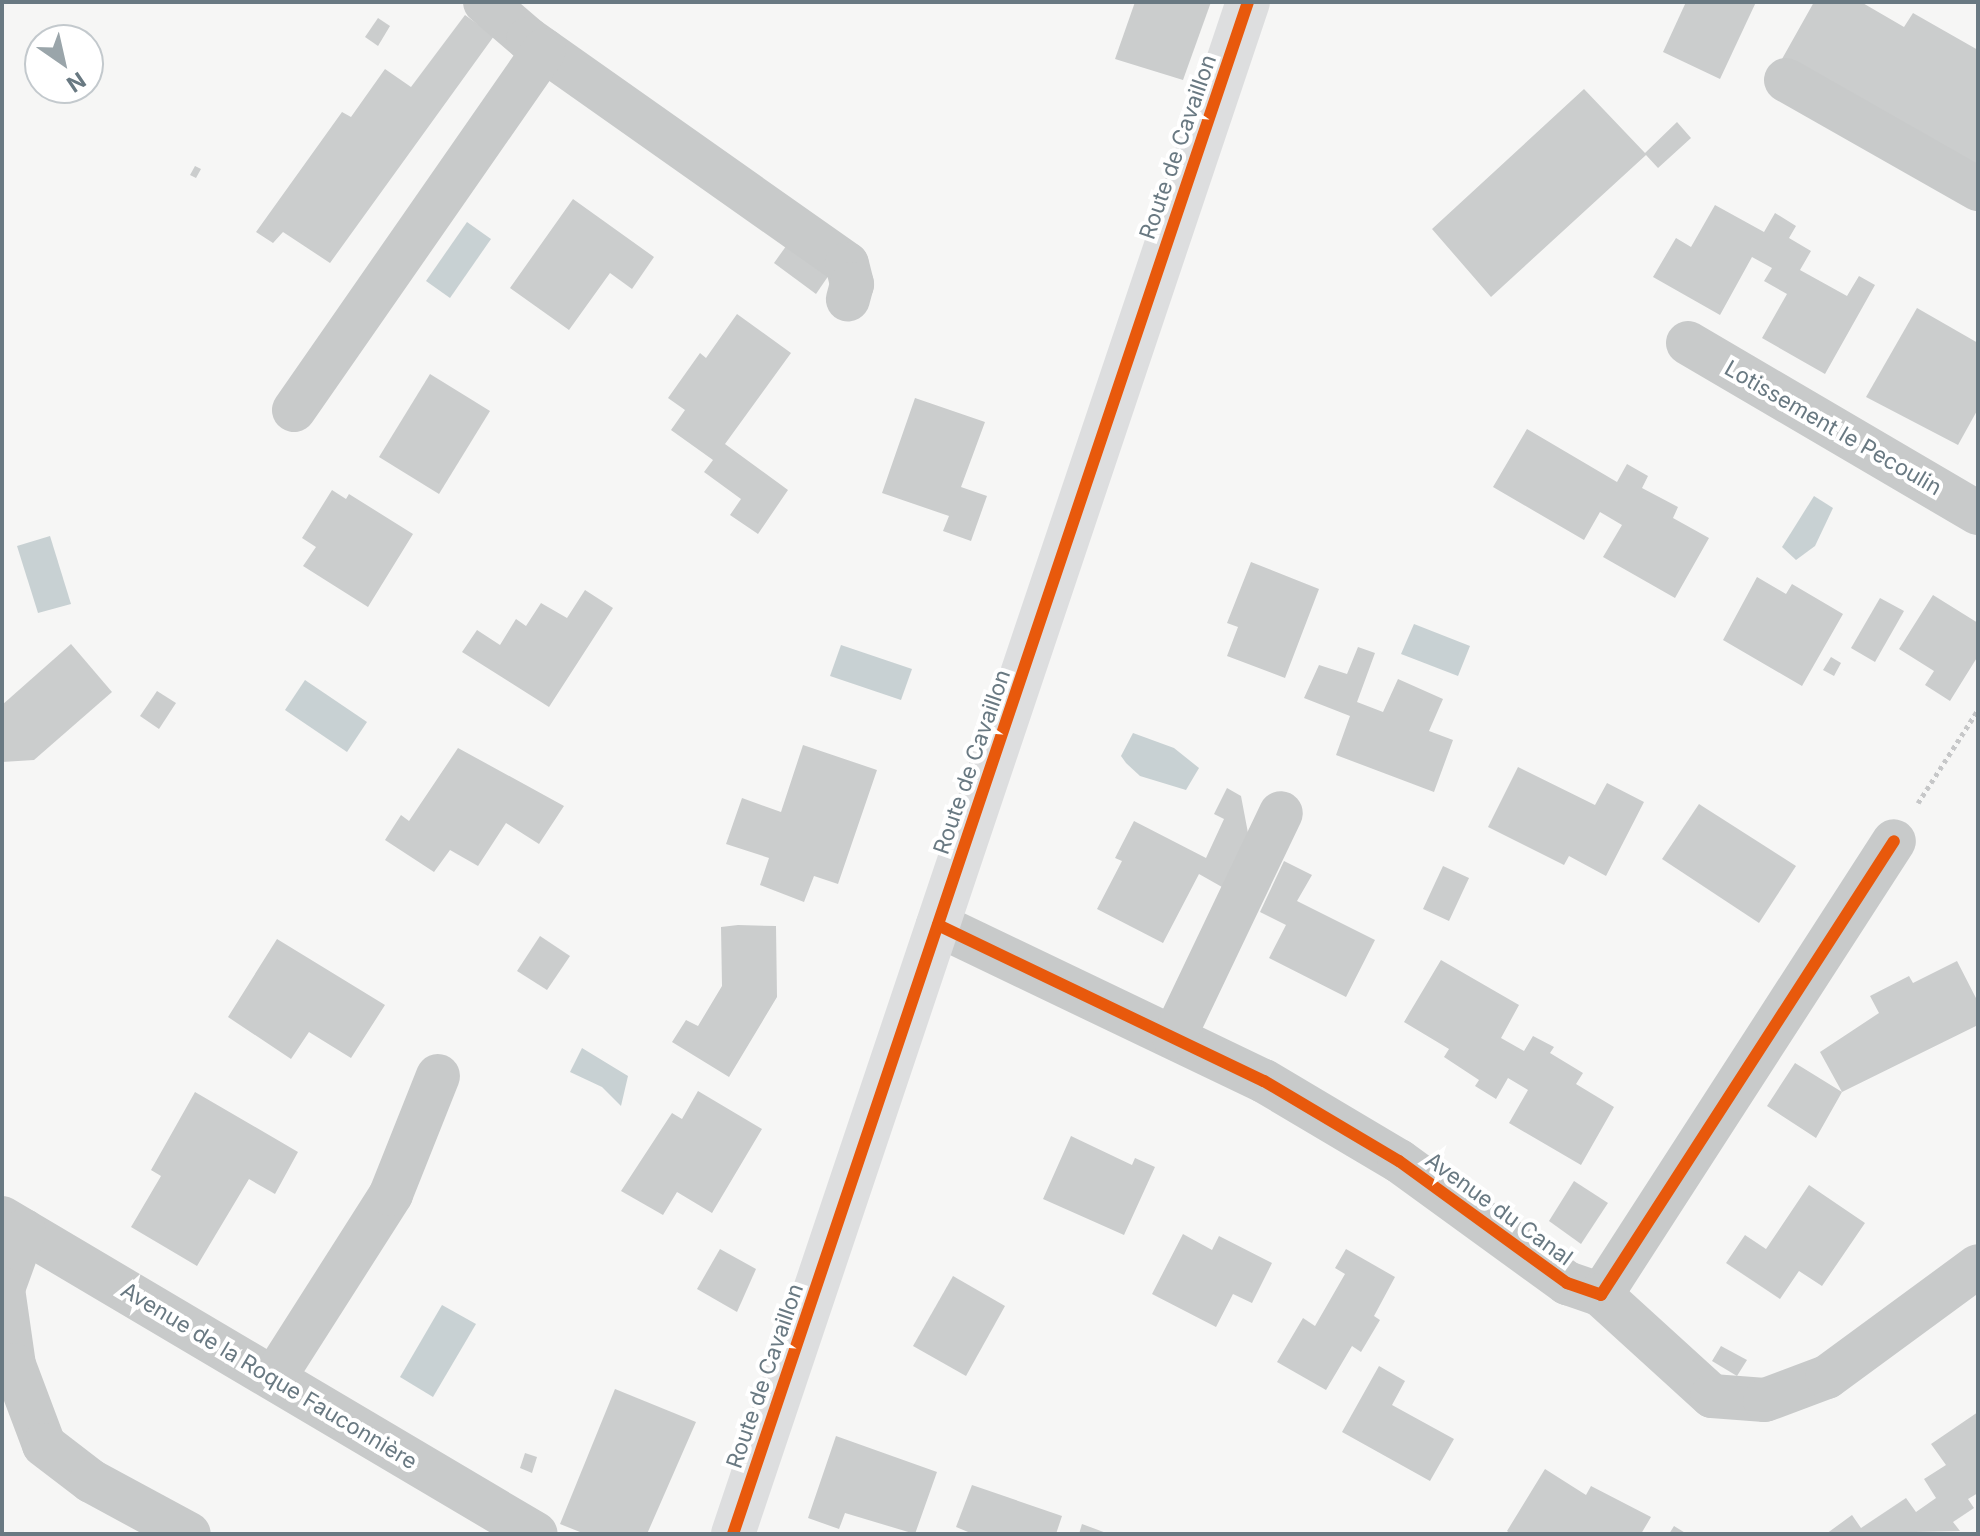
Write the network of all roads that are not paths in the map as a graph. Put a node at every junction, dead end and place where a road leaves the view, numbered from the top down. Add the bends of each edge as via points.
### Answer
1 (485, 2) edge
2 (1248, 2) edge
3 (544, 50) junction
4 (1786, 80) dead end
5 (1978, 189) edge
6 (848, 299) dead end
7 (1688, 343) dead end
8 (294, 410) dead end
9 (1978, 513) edge
10 (1281, 813) dead end
11 (1894, 841) road end
12 (938, 925) junction
13 (1174, 1037) junction
14 (438, 1076) dead end
15 (13, 1224) edge
16 (1978, 1266) edge
17 (1601, 1295) junction
18 (274, 1378) junction
19 (189, 1534) edge
20 (536, 1534) edge
21 (733, 1534) edge

1 - 3 street
2 - 12 main road, Route de Cavaillon
3 - 6 street via 847,264 852,284
3 - 8 street
4 - 5 street
7 - 9 street, Lotissement le Pecoulin
10 - 13 street
11 - 17 street
12 - 13 street, Avenue du Canal
12 - 21 main road, Route de Cavaillon
13 - 17 street, Avenue du Canal via 1264,1081 1399,1161 1567,1283
14 - 18 street via 391,1194
15 - 18 street, Avenue de la Roque Fauconnière
15 - 19 street via 3,1289 14,1365 44,1445 91,1481
16 - 17 street via 1827,1377 1765,1400 1712,1396
18 - 20 street, Avenue de la Roque Fauconnière

